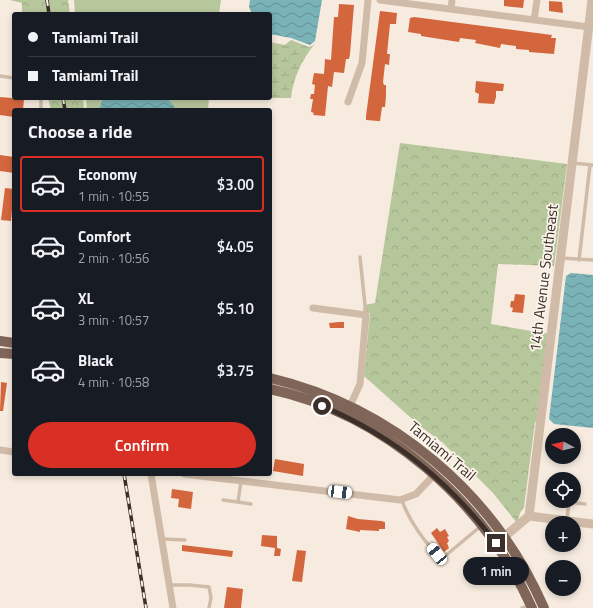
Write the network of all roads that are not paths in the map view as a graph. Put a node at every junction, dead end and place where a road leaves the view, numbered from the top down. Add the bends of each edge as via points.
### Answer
1 (368, 0) edge
2 (380, 0) edge
3 (452, 0) edge
4 (536, 0) edge
5 (592, 0) edge
6 (451, 9) junction
7 (534, 20) junction
8 (589, 27) junction
9 (0, 76) edge
10 (12, 78) edge
11 (348, 102) dead end
12 (572, 163) junction
13 (592, 165) edge
14 (360, 257) dead end
15 (560, 258) junction
16 (578, 260) junction
17 (593, 260) edge
18 (312, 308) dead end
19 (366, 315) junction
20 (0, 341) edge
21 (12, 343) edge
22 (0, 353) edge
23 (12, 354) edge
24 (272, 379) edge
25 (272, 390) edge
26 (350, 406) junction
27 (0, 450) edge
28 (12, 452) edge
29 (434, 475) junction
30 (151, 476) edge
31 (203, 476) edge
32 (253, 477) edge
33 (241, 480) junction
34 (223, 500) dead end
35 (402, 500) junction
36 (238, 502) junction
37 (251, 504) dead end
38 (581, 504) edge
39 (585, 504) dead end
40 (529, 516) junction
41 (545, 518) edge
42 (581, 522) edge
43 (593, 524) edge
44 (482, 525) junction
45 (505, 537) junction
46 (162, 540) junction
47 (185, 540) dead end
48 (496, 543) junction
49 (169, 585) junction
50 (528, 607) edge
51 (173, 608) edge
52 (209, 608) edge
53 (544, 608) edge

1 - 11 street via 362,63
2 - 6 street
3 - 6 street
4 - 7 street
5 - 8 street, 14th Avenue Southeast
6 - 7 street
7 - 8 street
8 - 12 street, 14th Avenue Southeast
9 - 10 lane
12 - 13 lane
12 - 15 street, 14th Avenue Southeast
13 - 16 lane
14 - 19 lane
15 - 16 lane
15 - 40 street, 14th Avenue Southeast
16 - 17 lane
18 - 19 street
19 - 26 street via 360,384
20 - 21 main road
22 - 23 main road
24 - 26 main road, Tamiami Trail via 305,388
25 - 29 main road, Tamiami Trail via 302,398 346,416 385,438
26 - 45 main road, Tamiami Trail via 395,431 437,463 473,497
27 - 28 street
29 - 35 street via 416,494
29 - 44 main road, Tamiami Trail
30 - 46 street
31 - 33 street
32 - 33 street
32 - 35 street
33 - 36 lane
34 - 36 lane
35 - 44 lane via 412,522 441,556 445,556
36 - 37 lane
38 - 39 lane
40 - 41 street
40 - 45 street
42 - 43 street
44 - 48 main road, Tamiami Trail
45 - 48 street
45 - 53 main road, Tamiami Trail via 530,576
46 - 47 lane
46 - 49 street
48 - 50 main road, Tamiami Trail
49 - 51 street
49 - 52 lane via 209,587

